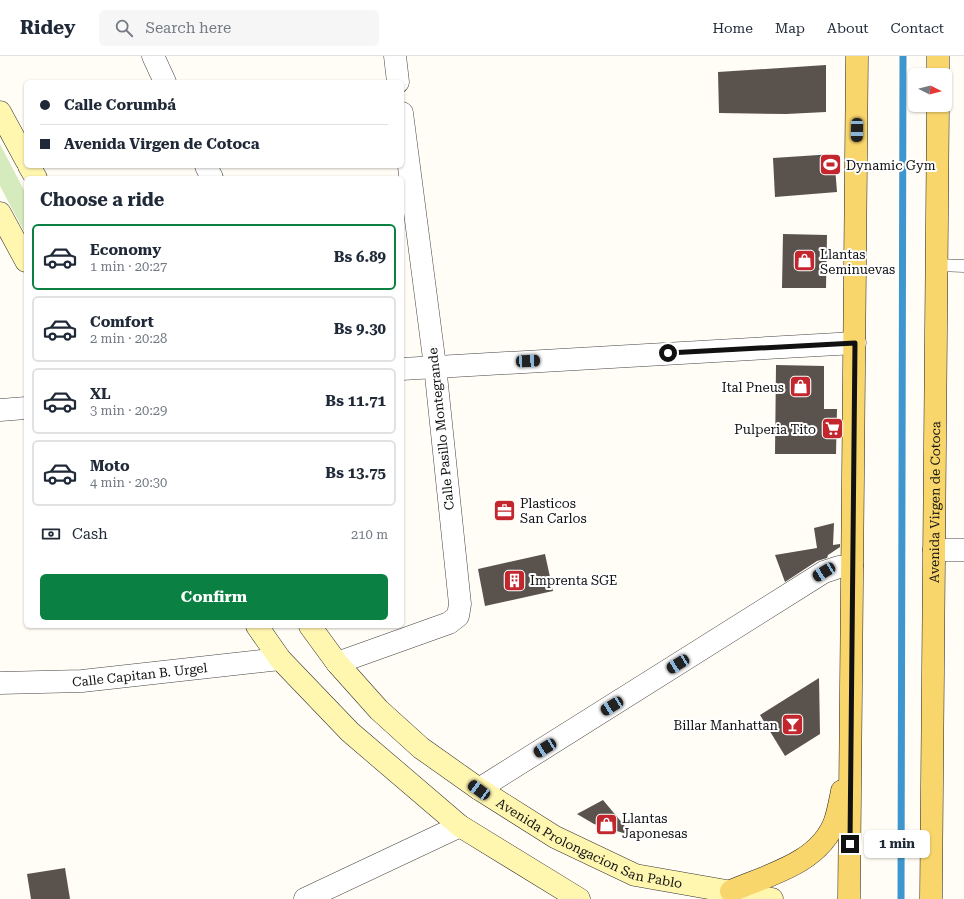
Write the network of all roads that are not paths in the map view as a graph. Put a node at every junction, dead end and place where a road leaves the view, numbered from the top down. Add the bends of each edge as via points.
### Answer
1 (153, 56) edge
2 (395, 56) edge
3 (857, 56) edge
4 (938, 56) edge
5 (938, 68) edge
6 (164, 80) edge
7 (398, 80) edge
8 (0, 112) edge
9 (938, 112) edge
10 (404, 128) edge
11 (24, 156) edge
12 (0, 212) edge
13 (24, 257) edge
14 (936, 265) junction
15 (964, 266) edge
16 (855, 343) junction
17 (435, 366) junction
18 (404, 369) edge
19 (24, 408) edge
20 (0, 410) edge
21 (934, 550) junction
22 (964, 550) edge
23 (852, 566) junction
24 (258, 628) edge
25 (311, 628) edge
26 (280, 659) junction
27 (337, 663) junction
28 (0, 683) edge
29 (851, 759) junction
30 (479, 790) junction
31 (460, 826) junction
32 (723, 895) edge
33 (306, 899) edge
34 (579, 899) edge
35 (772, 899) edge
36 (849, 899) edge
37 (931, 899) edge

1 - 6 street
2 - 7 street
3 - 16 main road
4 - 5 main road
8 - 11 main road
9 - 14 main road, Avenida Virgen de Cotoca
10 - 17 street, Calle Pasillo Montegrande
12 - 13 main road
14 - 15 lane
14 - 21 main road, Avenida Virgen de Cotoca
16 - 17 street
16 - 23 main road
17 - 18 street
17 - 27 street, Calle Pasillo Montegrande via 460,604 458,616 449,623
19 - 20 street
21 - 22 street
21 - 37 main road, Avenida Virgen de Cotoca
23 - 29 main road
23 - 30 street via 824,572
24 - 26 main road
25 - 27 main road, Avenida Prolongacion San Pablo
26 - 28 street, Calle Capitan B. Urgel via 82,681
26 - 31 main road via 350,732
27 - 30 main road, Avenida Prolongacion San Pablo via 379,710 421,748
29 - 32 main road via 834,822 819,847 799,862
29 - 36 main road
30 - 32 main road, Avenida Prolongacion San Pablo via 555,837 635,875
31 - 33 street
31 - 34 main road
32 - 35 main road, Avenida Prolongacion San Pablo

